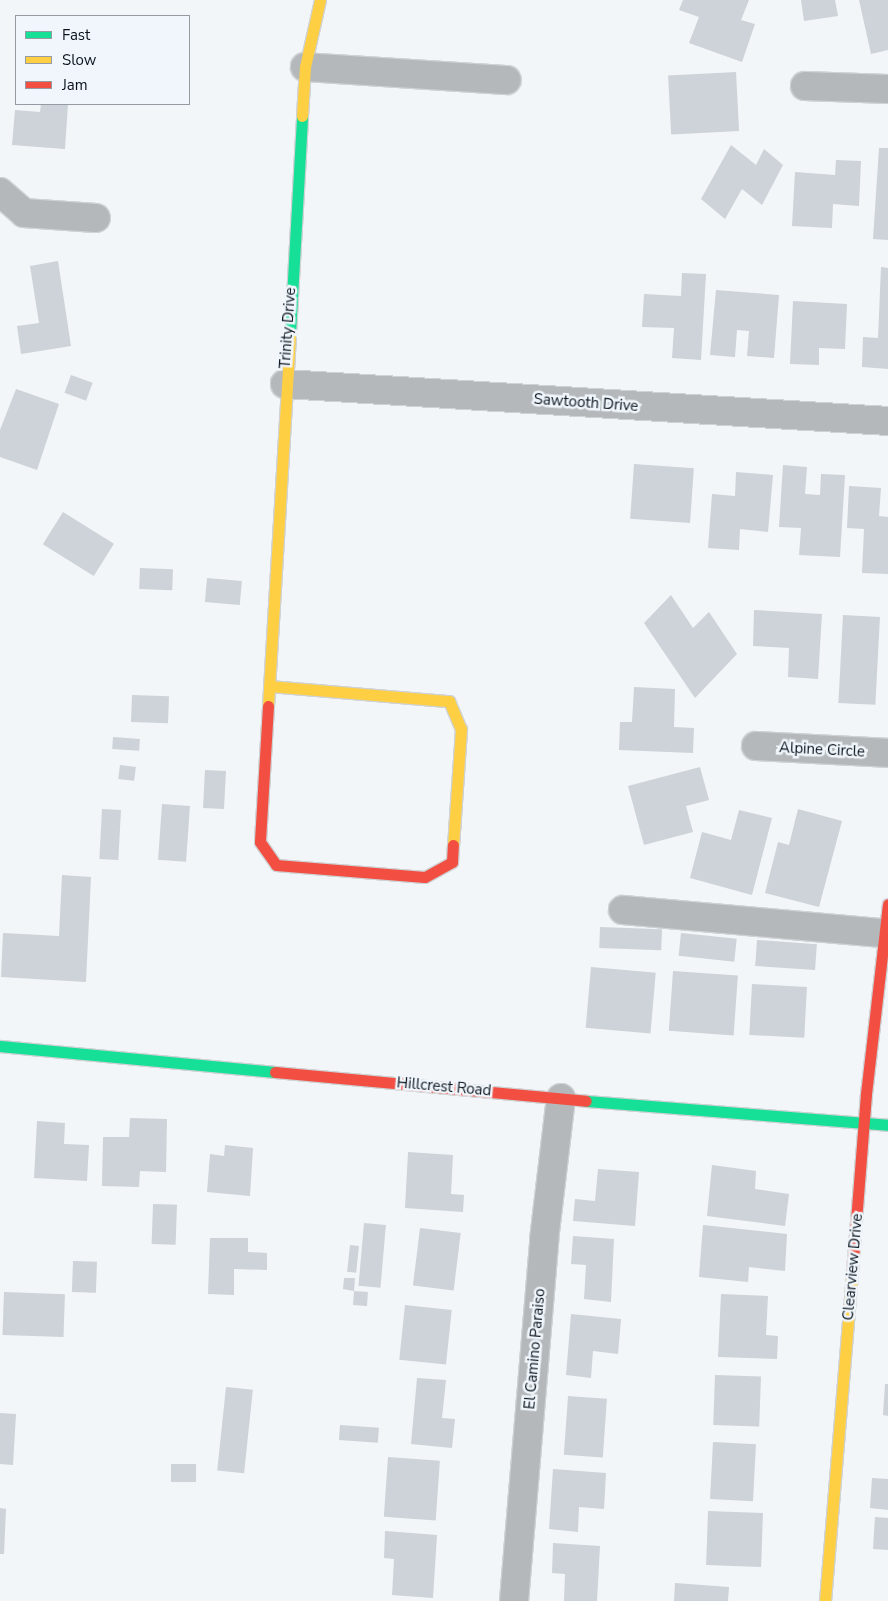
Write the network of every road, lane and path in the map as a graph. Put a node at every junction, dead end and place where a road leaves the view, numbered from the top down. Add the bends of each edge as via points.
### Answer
1 (320, 0) edge
2 (305, 68) junction
3 (507, 80) dead end
4 (805, 86) dead end
5 (888, 89) edge
6 (0, 192) edge
7 (96, 218) dead end
8 (285, 384) junction
9 (888, 421) edge
10 (269, 686) junction
11 (756, 746) dead end
12 (888, 753) edge
13 (888, 904) edge
14 (623, 910) dead end
15 (882, 932) junction
16 (0, 1046) edge
17 (561, 1098) junction
18 (865, 1123) junction
19 (888, 1125) edge
20 (514, 1601) edge
21 (825, 1601) edge

1 - 2 street, Trinity Drive
2 - 3 street
2 - 8 street, Trinity Drive
4 - 5 street
6 - 7 street via 24,213
8 - 9 street, Sawtooth Drive
8 - 10 street, Trinity Drive
10 - 10 street, Trinity Drive via 260,842 276,865 426,877 452,862 461,729 448,701
11 - 12 street, Alpine Circle
13 - 15 street, Clearview Drive
14 - 15 street
15 - 18 street, Clearview Drive
16 - 17 street, Hillcrest Road
17 - 18 street, Hillcrest Road
17 - 20 street, El Camino Paraiso via 544,1240
18 - 19 street, Hillcrest Road
18 - 21 street, Clearview Drive

